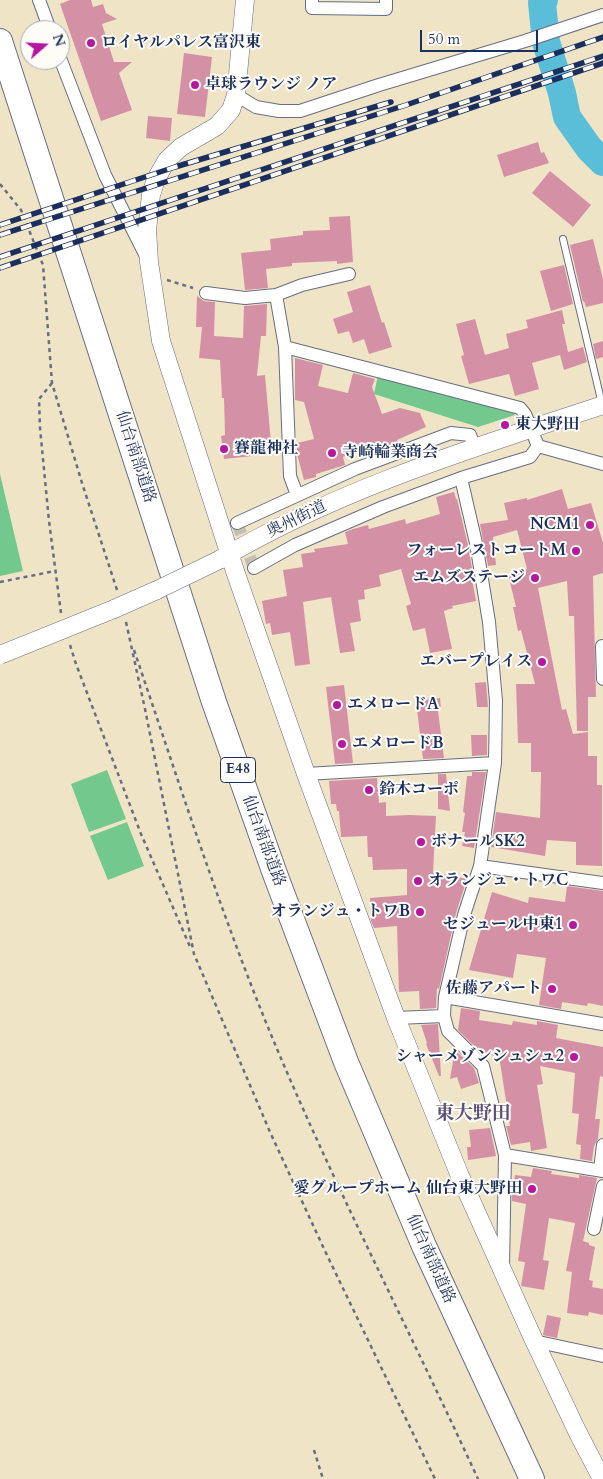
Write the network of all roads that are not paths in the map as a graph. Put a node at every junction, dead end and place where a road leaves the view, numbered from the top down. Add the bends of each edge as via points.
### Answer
1 (39, 0) edge
2 (245, 0) edge
3 (312, 0) edge
4 (386, 0) edge
5 (603, 15) edge
6 (46, 20) edge
7 (0, 41) edge
8 (65, 70) edge
9 (236, 94) junction
10 (563, 239) dead end
11 (150, 268) junction
12 (349, 274) dead end
13 (206, 293) road end
14 (276, 295) junction
15 (285, 347) junction
16 (603, 405) edge
17 (531, 430) junction
18 (538, 446) junction
19 (475, 448) junction
20 (603, 464) edge
21 (461, 478) junction
22 (297, 495) junction
23 (236, 523) dead end
24 (224, 557) junction
25 (254, 568) dead end
26 (603, 646) edge
27 (0, 655) edge
28 (603, 680) edge
29 (495, 763) junction
30 (306, 774) junction
31 (480, 866) junction
32 (603, 883) edge
33 (446, 997) junction
34 (444, 1016) junction
35 (396, 1018) junction
36 (603, 1024) edge
37 (603, 1145) edge
38 (505, 1155) junction
39 (601, 1170) edge
40 (603, 1186) edge
41 (594, 1229) dead end
42 (503, 1270) junction
43 (534, 1341) junction
44 (603, 1356) edge
45 (532, 1479) edge
46 (602, 1479) edge

1 - 6 street
2 - 9 street
3 - 4 street via 312,8 386,9
5 - 9 street via 300,111 256,107
7 - 45 highway, 仙台南部道路 / E48 via 214,702 274,874 346,1062 424,1246
8 - 11 street via 105,175
9 - 11 street via 231,110 217,126 181,147 167,160 156,179 147,230
10 - 16 lane
11 - 24 street via 161,342
12 - 14 street
13 - 14 street via 245,298
14 - 15 street
15 - 17 street via 520,408
15 - 22 street via 290,476
16 - 17 street, 奥州街道
17 - 18 street
17 - 19 street, 奥州街道
18 - 20 street
18 - 21 street via 530,457
19 - 22 street via 470,435 452,433 355,469
19 - 24 street, 奥州街道 via 346,496
21 - 25 street via 295,545
21 - 29 street via 489,622 496,701
22 - 23 street
24 - 27 street, 奥州街道, bridge via 119,608
24 - 30 street
26 - 28 street
29 - 30 street
29 - 31 street
30 - 35 street
31 - 32 street
31 - 33 street via 464,915
33 - 34 street
33 - 36 street
34 - 35 street
34 - 38 street via 448,1032 483,1066
35 - 42 street via 460,1176
37 - 39 street
38 - 39 street
38 - 42 street
40 - 41 street
42 - 43 street
43 - 44 street
43 - 46 street

